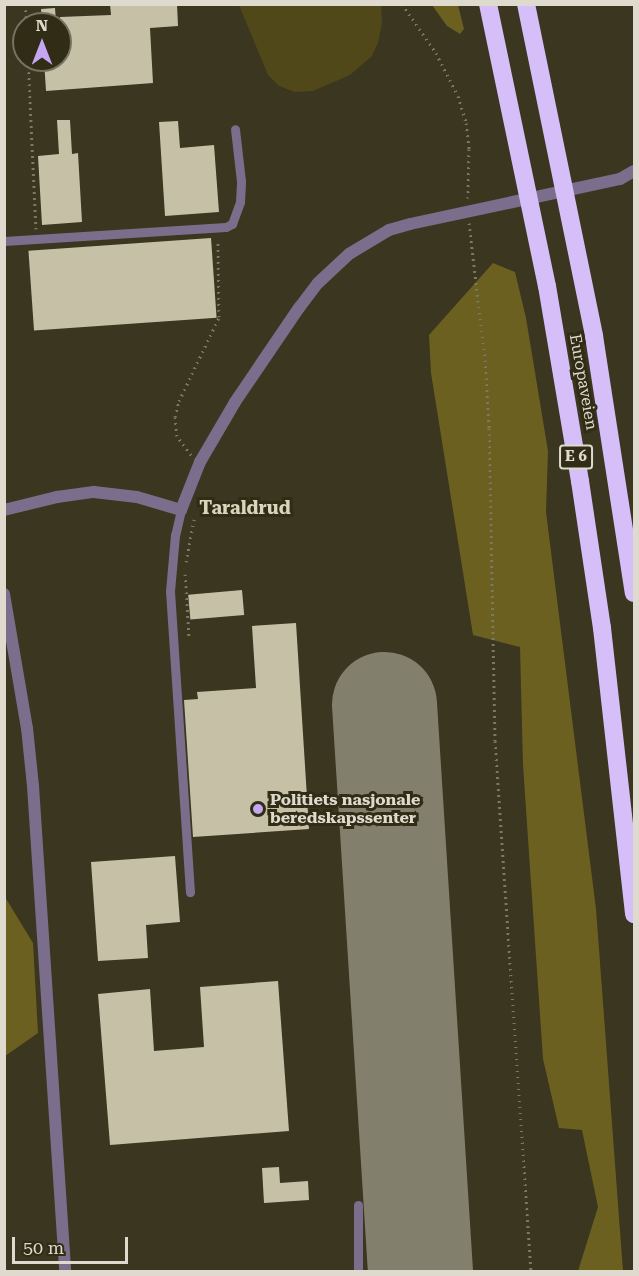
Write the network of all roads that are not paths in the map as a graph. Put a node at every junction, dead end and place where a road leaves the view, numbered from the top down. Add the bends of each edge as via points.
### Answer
1 (488, 4) edge
2 (526, 4) edge
3 (235, 129) dead end
4 (634, 171) edge
5 (4, 242) edge
6 (4, 510) edge
7 (181, 510) junction
8 (634, 593) edge
9 (4, 594) edge
10 (190, 892) dead end
11 (634, 914) edge
12 (358, 1205) dead end
13 (64, 1272) edge
14 (358, 1272) edge

1 - 11 highway, Europaveien / E 6 via 545,275 576,458 604,640
2 - 8 highway, Europaveien / E 6 via 590,313
3 - 5 lane via 241,181 240,202 231,224
4 - 7 street via 620,179 389,230 369,241 333,269 306,299 235,402 201,462
6 - 7 street via 94,492 126,495
7 - 10 lane via 171,567 170,600
9 - 13 street via 26,718 33,786
12 - 14 lane

